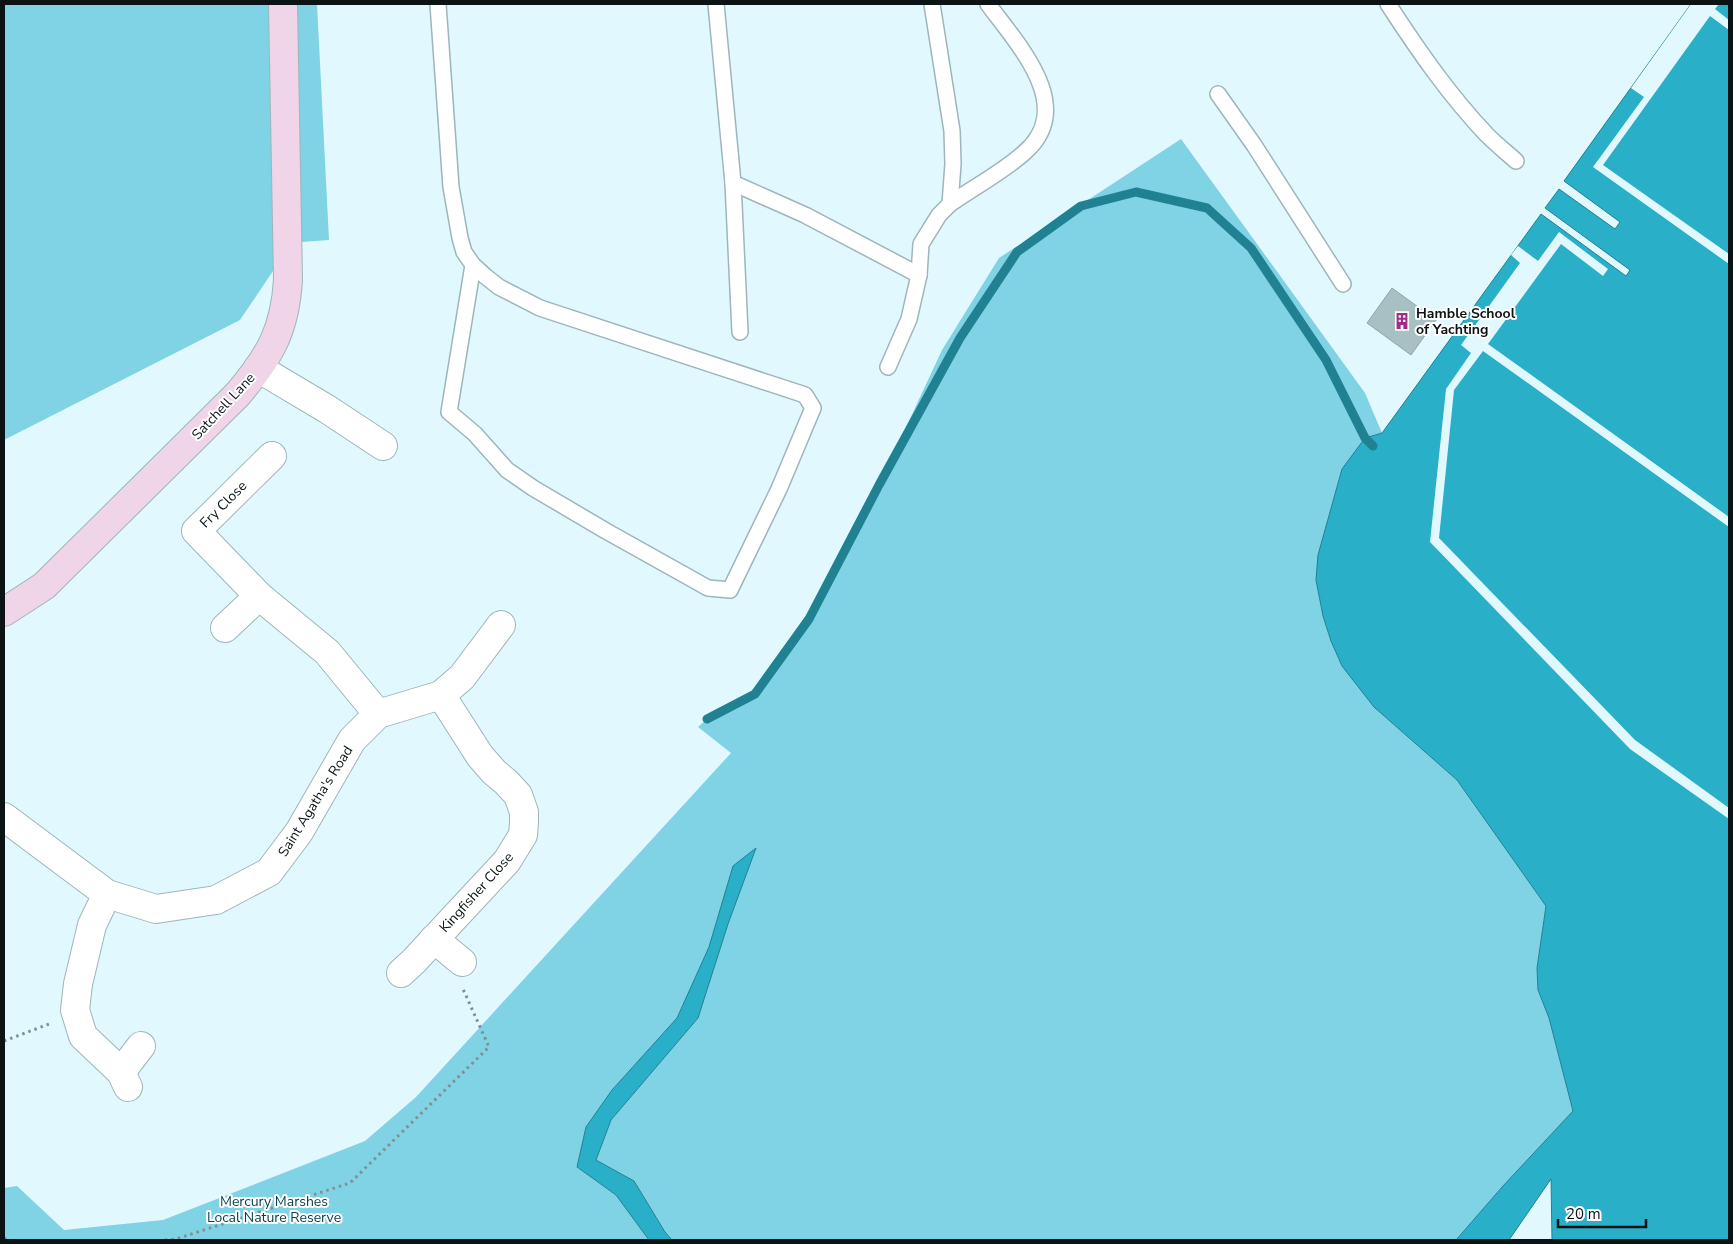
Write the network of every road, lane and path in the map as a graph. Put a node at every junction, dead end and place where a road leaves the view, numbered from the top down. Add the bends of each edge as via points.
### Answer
1 (283, 4) edge
2 (438, 4) edge
3 (716, 4) edge
4 (932, 4) edge
5 (988, 4) edge
6 (1388, 4) edge
7 (1218, 94) dead end
8 (1516, 161) dead end
9 (733, 183) junction
10 (950, 204) junction
11 (473, 265) junction
12 (919, 275) junction
13 (1343, 284) dead end
14 (740, 332) dead end
15 (888, 367) dead end
16 (258, 368) junction
17 (383, 446) dead end
18 (272, 456) dead end
19 (258, 596) junction
20 (4, 612) edge
21 (501, 625) dead end
22 (225, 628) dead end
23 (441, 695) junction
24 (378, 714) junction
25 (4, 817) edge
26 (107, 894) junction
27 (447, 950) junction
28 (401, 973) dead end
29 (76, 1017) junction
30 (4, 1041) edge
31 (142, 1046) dead end
32 (4, 1238) edge
33 (8, 1240) edge
34 (165, 1240) edge

1 - 16 street, Satchell Lane via 287,303 279,332
2 - 11 lane via 451,187 460,238
3 - 9 lane
4 - 10 lane via 952,131
5 - 10 lane via 1038,77 1045,97 1046,114 1036,140 1025,152
6 - 8 lane via 1443,83 1488,136
7 - 13 lane
9 - 12 lane via 805,215
9 - 14 lane
10 - 12 lane via 921,244
11 - 11 lane via 499,287 540,308 804,395 813,408 779,489 730,590 708,588 534,488 507,470 475,434 449,412
12 - 15 lane via 908,320
16 - 17 street
16 - 20 street, Satchell Lane via 238,394 44,586
18 - 19 street, Fry Close via 196,531
19 - 22 street
19 - 24 street, Fry Close via 327,652
21 - 23 street, Saint Agatha's Road via 462,677
23 - 24 street, Saint Agatha's Road
23 - 27 street, Kingfisher Close via 480,756 518,795 524,812 523,835
24 - 26 street, Saint Agatha's Road via 352,740 299,832 269,872 216,900 156,908
25 - 26 street, Saint Agatha's Road
26 - 29 street via 92,925 78,984
27 - 28 street, Kingfisher Close via 414,961
27 - 34 path via 489,1047 350,1183
29 - 30 path
29 - 31 street via 83,1036 125,1080
32 - 33 path

